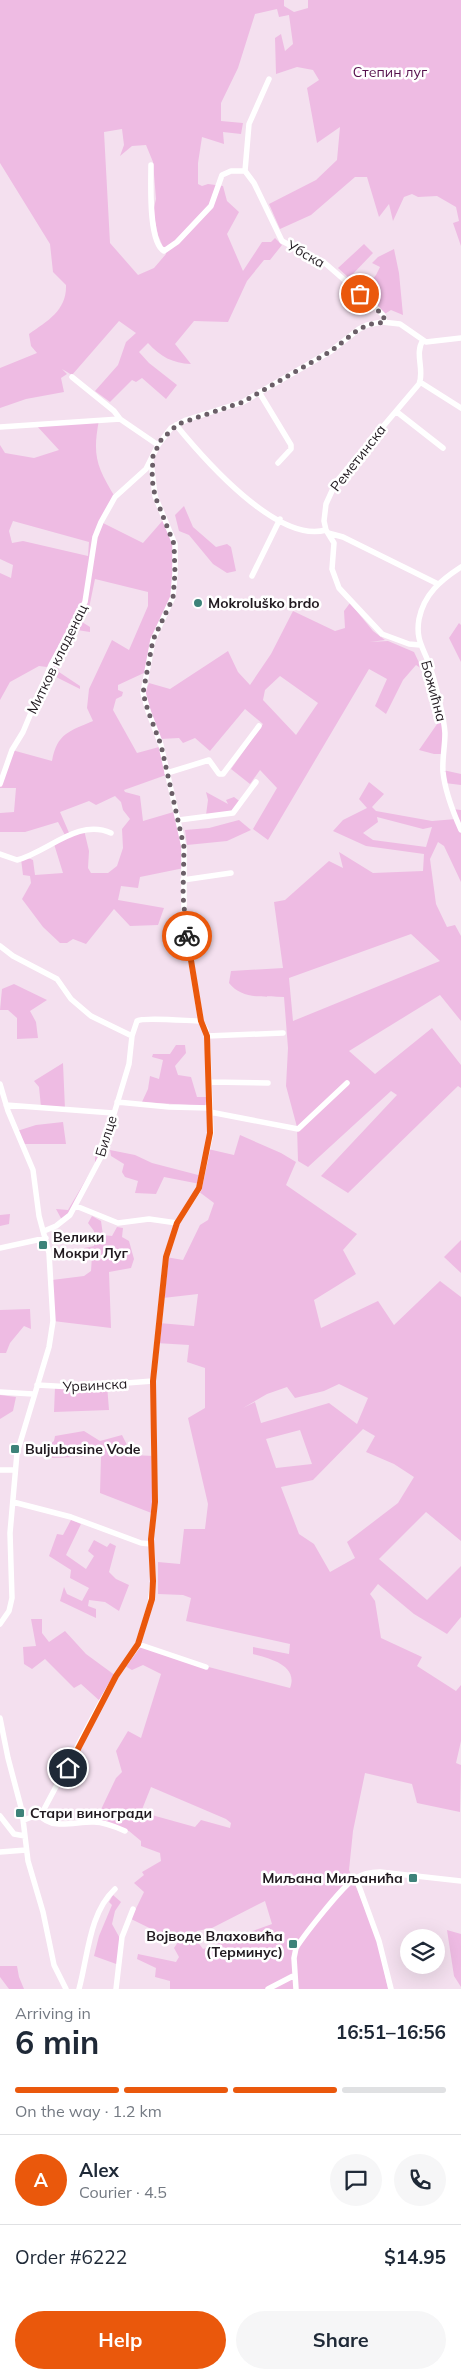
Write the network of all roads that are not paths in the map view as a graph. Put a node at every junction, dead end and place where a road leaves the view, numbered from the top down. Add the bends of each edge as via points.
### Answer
1 (269, 79) dead end
2 (151, 165) dead end
3 (245, 171) junction
4 (385, 322) junction
5 (461, 338) edge
6 (422, 340) junction
7 (72, 377) dead end
8 (420, 382) junction
9 (259, 392) junction
10 (461, 408) edge
11 (397, 412) junction
12 (120, 418) junction
13 (176, 425) junction
14 (0, 428) edge
15 (158, 444) junction
16 (443, 448) dead end
17 (152, 460) junction
18 (278, 463) dead end
19 (280, 519) junction
20 (327, 531) junction
21 (461, 567) edge
22 (252, 576) dead end
23 (438, 584) junction
24 (420, 645) junction
25 (259, 726) dead end
26 (167, 773) junction
27 (256, 782) dead end
28 (0, 784) edge
29 (179, 820) junction
30 (461, 830) edge
31 (111, 833) dead end
32 (0, 854) edge
33 (231, 873) dead end
34 (183, 880) junction
35 (0, 946) edge
36 (201, 1021) junction
37 (283, 1033) dead end
38 (132, 1036) junction
39 (207, 1036) junction
40 (210, 1082) junction
41 (268, 1083) dead end
42 (347, 1083) dead end
43 (0, 1084) edge
44 (117, 1102) junction
45 (6, 1105) junction
46 (210, 1110) junction
47 (113, 1113) junction
48 (76, 1206) junction
49 (177, 1223) junction
50 (44, 1231) junction
51 (46, 1238) junction
52 (0, 1248) edge
53 (153, 1381) junction
54 (37, 1385) junction
55 (0, 1392) edge
56 (33, 1394) junction
57 (0, 1470) edge
58 (14, 1470) junction
59 (13, 1502) junction
60 (151, 1544) junction
61 (0, 1624) edge
62 (138, 1644) junction
63 (206, 1667) dead end
64 (0, 1718) edge
65 (40, 1815) junction
66 (0, 1816) edge
67 (24, 1820) junction
68 (125, 1831) dead end
69 (25, 1836) junction
70 (26, 1850) junction
71 (0, 1852) edge
72 (356, 1878) junction
73 (461, 1881) edge
74 (115, 1889) dead end
75 (133, 1909) dead end
76 (295, 1975) junction
77 (66, 1989) edge
78 (79, 1989) edge
79 (116, 1989) edge
80 (268, 1989) edge
81 (296, 1989) edge
82 (391, 1989) edge

1 - 3 street via 249,124
2 - 3 street via 151,212 158,244 164,251 211,206 222,175
3 - 4 street, Убска via 282,241 326,264 373,305
4 - 6 street via 404,326
4 - 9 street via 359,329 331,351
5 - 6 street via 434,342
6 - 8 street via 419,349
7 - 12 street
8 - 10 street
8 - 11 street, Реметинска
9 - 13 street via 235,406
9 - 18 street via 291,445
11 - 16 street
11 - 20 street, Реметинска via 332,488 325,508
12 - 14 street
12 - 15 street
13 - 15 street
13 - 19 street via 234,488
15 - 17 street
17 - 26 street via 155,496 174,544 175,573 173,598 153,640 143,693
17 - 28 street, Митков кладенац via 115,497 100,522 84,602 12,750
19 - 20 street via 301,529
19 - 22 street
20 - 23 street
20 - 24 street, Реметинска via 334,543 332,569 339,588 382,634
21 - 23 street, Божићна
23 - 24 street, Божићна via 421,611
24 - 30 street, Божићна via 431,668 444,724 443,774
25 - 26 street via 223,774 219,774 209,760
26 - 29 street
27 - 29 street via 233,813
29 - 34 street via 184,852
31 - 32 street via 80,831 17,860
33 - 34 street
34 - 36 street via 184,921
35 - 38 street via 57,979 71,999 91,1016
36 - 38 street, Билце via 144,1018 137,1022
36 - 39 street
37 - 39 street
38 - 44 street, Билце via 129,1064
39 - 40 street
40 - 41 street
40 - 46 street
42 - 46 street via 298,1129
43 - 45 street
44 - 46 street
44 - 47 street, Билце
45 - 47 street
45 - 50 street via 33,1170
46 - 49 street via 210,1138 199,1188
47 - 48 street, Билце via 101,1156
48 - 49 street via 118,1223 149,1220
48 - 50 street, Билце via 63,1222
49 - 53 street via 166,1257
50 - 51 street
51 - 52 street
51 - 54 street via 51,1264 53,1327
53 - 54 street, Урвинска via 73,1387
53 - 60 street via 155,1502
54 - 56 street
55 - 56 street
56 - 58 street
57 - 58 street
58 - 59 street
59 - 60 street via 71,1516
59 - 61 street via 10,1533 12,1602
60 - 62 street via 152,1594
62 - 63 street
62 - 65 street via 116,1676
64 - 67 street
65 - 67 street
65 - 68 street via 51,1823 95,1822
66 - 69 street via 14,1834
67 - 69 street
69 - 70 street
70 - 71 street
70 - 77 street via 54,1965
72 - 73 street via 380,1872
72 - 76 street via 298,1945 294,1954
72 - 82 street via 383,1954
74 - 78 street via 105,1899 98,1915
75 - 79 street via 122,1937
76 - 80 street
76 - 81 street

